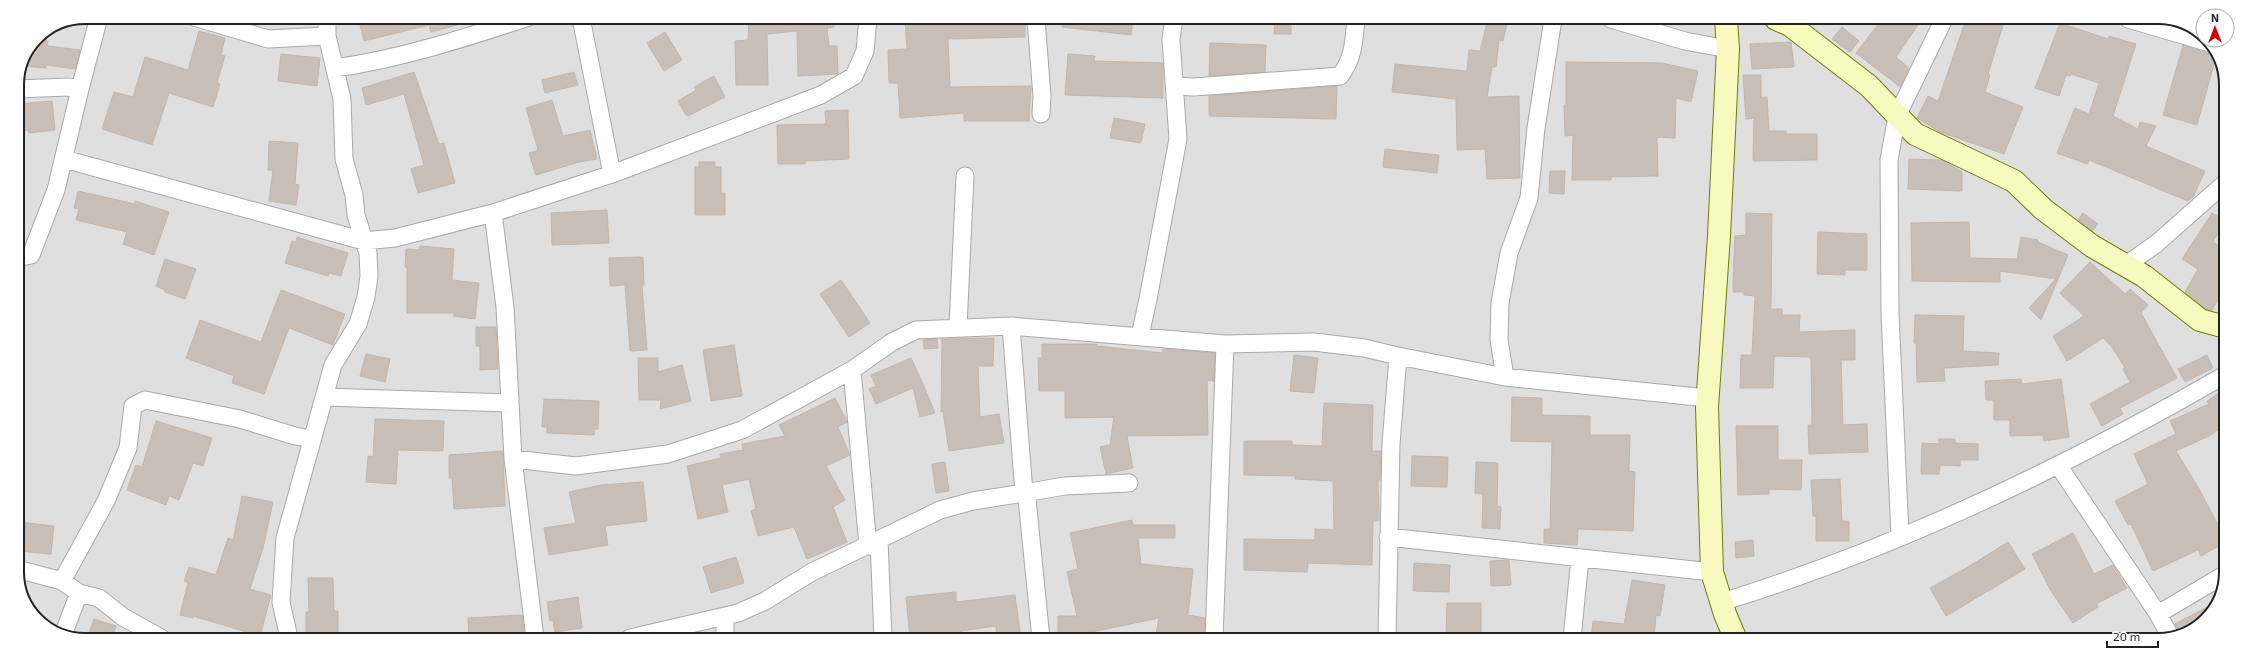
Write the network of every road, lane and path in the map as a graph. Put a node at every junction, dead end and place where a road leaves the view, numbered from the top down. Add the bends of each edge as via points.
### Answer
1 (97, 24) edge
2 (217, 24) edge
3 (327, 24) edge
4 (510, 24) edge
5 (582, 24) edge
6 (867, 24) edge
7 (1036, 24) edge
8 (1173, 24) edge
9 (1356, 24) edge
10 (1552, 24) edge
11 (1628, 24) edge
12 (1726, 24) edge
13 (1788, 24) edge
14 (1942, 24) edge
15 (2145, 24) edge
16 (327, 36) junction
17 (2195, 39) edge
18 (1728, 49) junction
19 (334, 68) junction
20 (1175, 86) junction
21 (24, 89) edge
22 (80, 89) junction
23 (1040, 114) dead end
24 (1897, 116) junction
25 (64, 158) junction
26 (612, 174) junction
27 (965, 176) dead end
28 (2219, 188) edge
29 (492, 213) junction
30 (364, 241) junction
31 (24, 256) edge
32 (2126, 266) junction
33 (2219, 325) edge
34 (958, 326) junction
35 (1012, 326) junction
36 (1140, 336) junction
37 (1225, 344) junction
38 (1398, 356) junction
39 (852, 370) junction
40 (1505, 377) junction
41 (2219, 378) edge
42 (324, 397) junction
43 (1707, 398) junction
44 (509, 403) junction
45 (312, 439) junction
46 (513, 459) junction
47 (2058, 465) junction
48 (1129, 483) dead end
49 (1024, 493) junction
50 (1900, 536) junction
51 (1388, 537) junction
52 (874, 543) junction
53 (1580, 558) junction
54 (24, 571) edge
55 (1712, 572) junction
56 (2218, 578) edge
57 (62, 580) junction
58 (79, 593) junction
59 (1722, 602) junction
60 (2158, 614) junction
61 (725, 616) junction
62 (65, 629) edge
63 (2168, 632) edge
64 (152, 633) edge
65 (287, 633) edge
66 (535, 633) edge
67 (652, 633) edge
68 (724, 633) edge
69 (882, 633) edge
70 (1041, 633) edge
71 (1214, 633) edge
72 (1387, 633) edge
73 (1573, 633) edge
74 (1733, 633) edge

1 - 22 street
2 - 16 street via 268,40
3 - 16 street
4 - 19 street via 366,64
5 - 26 street
6 - 26 street via 865,51 854,76 836,88
7 - 23 street via 1042,97
8 - 20 street via 1171,39
9 - 20 street via 1354,46 1348,66 1340,76 1194,87
10 - 40 street via 1536,128 1529,198 1509,253 1500,303 1498,340
11 - 18 street via 1685,41
12 - 18 street
13 - 24 street via 1869,86
14 - 24 street
15 - 17 street
16 - 19 street
18 - 43 street via 1719,236
19 - 30 street via 342,99 344,159
20 - 36 street via 1178,139
21 - 22 street
22 - 25 street
24 - 32 street via 1915,134 2014,182 2043,209 2092,246
24 - 50 street via 1889,160 1889,280
25 - 30 street
25 - 31 street via 56,190 31,255
26 - 29 street
27 - 34 street
28 - 32 street via 2156,244
29 - 30 street via 395,238
29 - 44 street via 504,307
30 - 42 street via 368,253 366,297 358,324 333,365
32 - 33 street via 2144,276 2200,320
34 - 35 street
34 - 39 street via 916,330 892,342
35 - 36 street
35 - 49 street
36 - 37 street
37 - 38 street via 1314,342 1364,348
37 - 71 street
38 - 40 street
38 - 51 street via 1391,444
39 - 46 street via 742,430 668,454 576,466
39 - 52 street
40 - 43 street
41 - 47 street
42 - 44 street
42 - 45 street
43 - 55 street
44 - 46 street
45 - 57 street via 240,419 145,400 133,406 126,454 106,501
45 - 65 street via 285,538 281,602
46 - 66 street
47 - 50 street via 2004,492
47 - 60 street
48 - 49 street via 1042,488
49 - 52 street via 973,501 940,510
49 - 70 street via 1027,499
50 - 59 street via 1771,587
51 - 53 street
51 - 72 street
52 - 61 street via 812,572 765,601
52 - 69 street
53 - 55 street
53 - 73 street
54 - 57 street
55 - 59 street
56 - 60 street
57 - 58 street
58 - 62 street
58 - 64 street via 99,598 123,617
59 - 74 street
60 - 63 street
61 - 67 street
61 - 68 street

